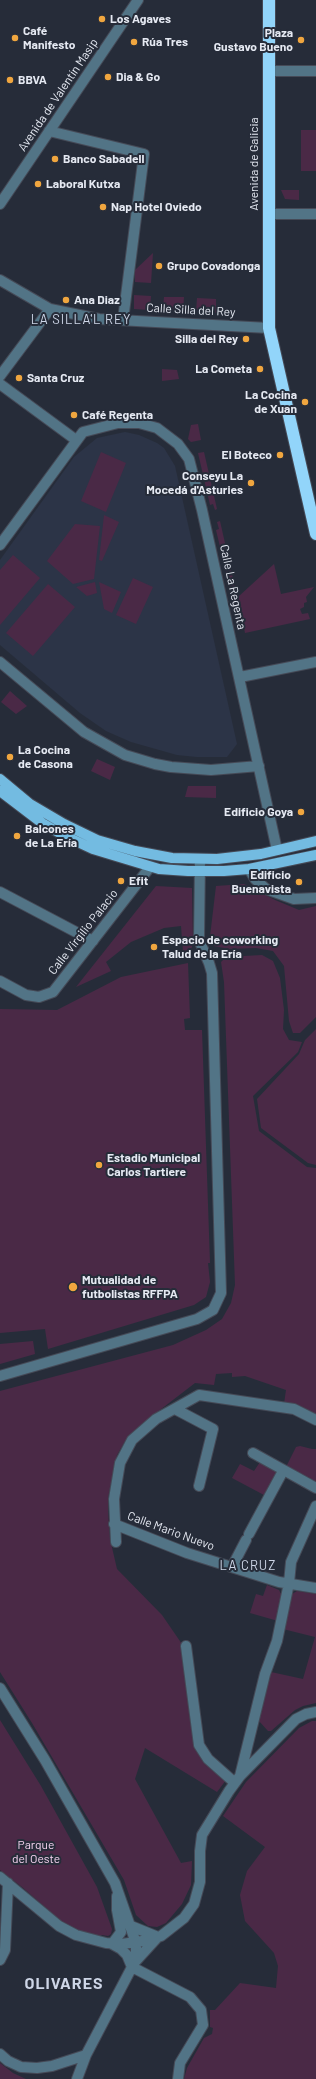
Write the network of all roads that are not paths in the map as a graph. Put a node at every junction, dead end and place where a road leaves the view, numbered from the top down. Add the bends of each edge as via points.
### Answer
1 (138, 0) edge
2 (269, 0) edge
3 (268, 71) junction
4 (316, 71) edge
5 (49, 131) junction
6 (0, 204) edge
7 (268, 214) junction
8 (316, 214) edge
9 (0, 280) edge
10 (50, 309) junction
11 (123, 320) junction
12 (269, 328) junction
13 (0, 376) edge
14 (0, 384) edge
15 (76, 440) junction
16 (316, 534) edge
17 (0, 545) edge
18 (0, 662) edge
19 (316, 662) edge
20 (240, 677) junction
21 (259, 766) junction
22 (0, 779) edge
23 (0, 791) edge
24 (316, 836) edge
25 (316, 841) edge
26 (278, 850) junction
27 (316, 856) edge
28 (200, 859) junction
29 (150, 866) junction
30 (249, 869) junction
31 (200, 872) junction
32 (0, 892) edge
33 (316, 898) edge
34 (93, 942) junction
35 (0, 981) edge
36 (0, 1376) edge
37 (175, 1409) junction
38 (316, 1420) edge
39 (253, 1453) dead end
40 (283, 1471) junction
41 (199, 1486) dead end
42 (316, 1488) edge
43 (316, 1506) edge
44 (114, 1524) junction
45 (116, 1542) dead end
46 (232, 1567) junction
47 (289, 1583) junction
48 (316, 1588) edge
49 (186, 1646) dead end
50 (0, 1688) edge
51 (316, 1712) edge
52 (250, 1737) junction
53 (264, 1752) junction
54 (238, 1780) junction
55 (4, 1880) edge
56 (118, 1890) junction
57 (23, 1896) junction
58 (6, 1901) junction
59 (131, 1926) junction
60 (158, 1937) junction
61 (136, 1943) junction
62 (112, 1944) junction
63 (0, 1960) edge
64 (133, 1965) junction
65 (0, 2054) edge
66 (86, 2055) junction
67 (77, 2079) edge
68 (178, 2079) edge

1 - 5 street, Avenida de Valentín Masip
2 - 3 highway, Avenida de Galicia
3 - 4 street
3 - 7 highway, Avenida de Galicia
5 - 6 street, Avenida de Valentín Masip
5 - 11 street via 144,154
7 - 8 street
7 - 12 highway, Avenida de Galicia
9 - 10 street, Calle Silla del Rey
10 - 11 street, Calle Silla del Rey via 99,319
10 - 13 street
11 - 12 street, Calle Silla del Rey
12 - 16 highway, Avenida de Galicia
14 - 15 street
15 - 17 street, Calle La Regenta
15 - 20 street, Calle La Regenta via 83,432 100,426 139,423 165,432 187,454
18 - 21 street via 84,732 125,755 178,768 212,770
19 - 20 street
20 - 21 street, Calle La Regenta
21 - 26 street, Calle La Regenta
22 - 28 main road via 30,804 97,840 135,851
23 - 29 main road via 65,836 93,849
24 - 26 main road
25 - 26 main road
26 - 28 main road via 244,857
27 - 30 main road
28 - 31 street
29 - 31 main road
29 - 34 street, Calle Virgilio Palacio
30 - 31 main road
30 - 33 street via 266,889 294,899
31 - 36 street via 199,940 209,962 212,979 221,1292 213,1310 197,1319
32 - 34 street
34 - 35 street, Calle Virgilio Palacio via 53,992 39,997 26,995
37 - 38 street via 199,1395 294,1409
37 - 41 street via 212,1429
37 - 44 street via 156,1419 132,1440 120,1463
39 - 40 street
40 - 42 street
40 - 46 street
43 - 47 street via 291,1562
44 - 45 street
44 - 46 street, Calle Mario Nuevo via 187,1553
46 - 47 street, Calle Mario Nuevo
47 - 48 street, Calle Mario Nuevo
47 - 52 street via 277,1641 265,1674
49 - 54 street via 195,1696 199,1745 208,1759
50 - 56 street via 45,1760
51 - 53 street via 296,1719
52 - 53 street via 253,1744
52 - 54 street
53 - 54 street
54 - 60 street via 202,1835 200,1882 194,1904 181,1921
55 - 57 street
55 - 58 street
56 - 59 street
56 - 62 street via 117,1910 121,1932
57 - 58 street
57 - 62 street via 67,1932
58 - 63 street via 5,1950
59 - 60 street
59 - 61 street
60 - 61 street
60 - 64 street
61 - 62 street
61 - 64 street
62 - 64 street via 122,1949
64 - 66 street
64 - 68 street via 190,1997 201,2010 203,2026 180,2063
65 - 66 street via 21,2067 37,2068
66 - 67 street

